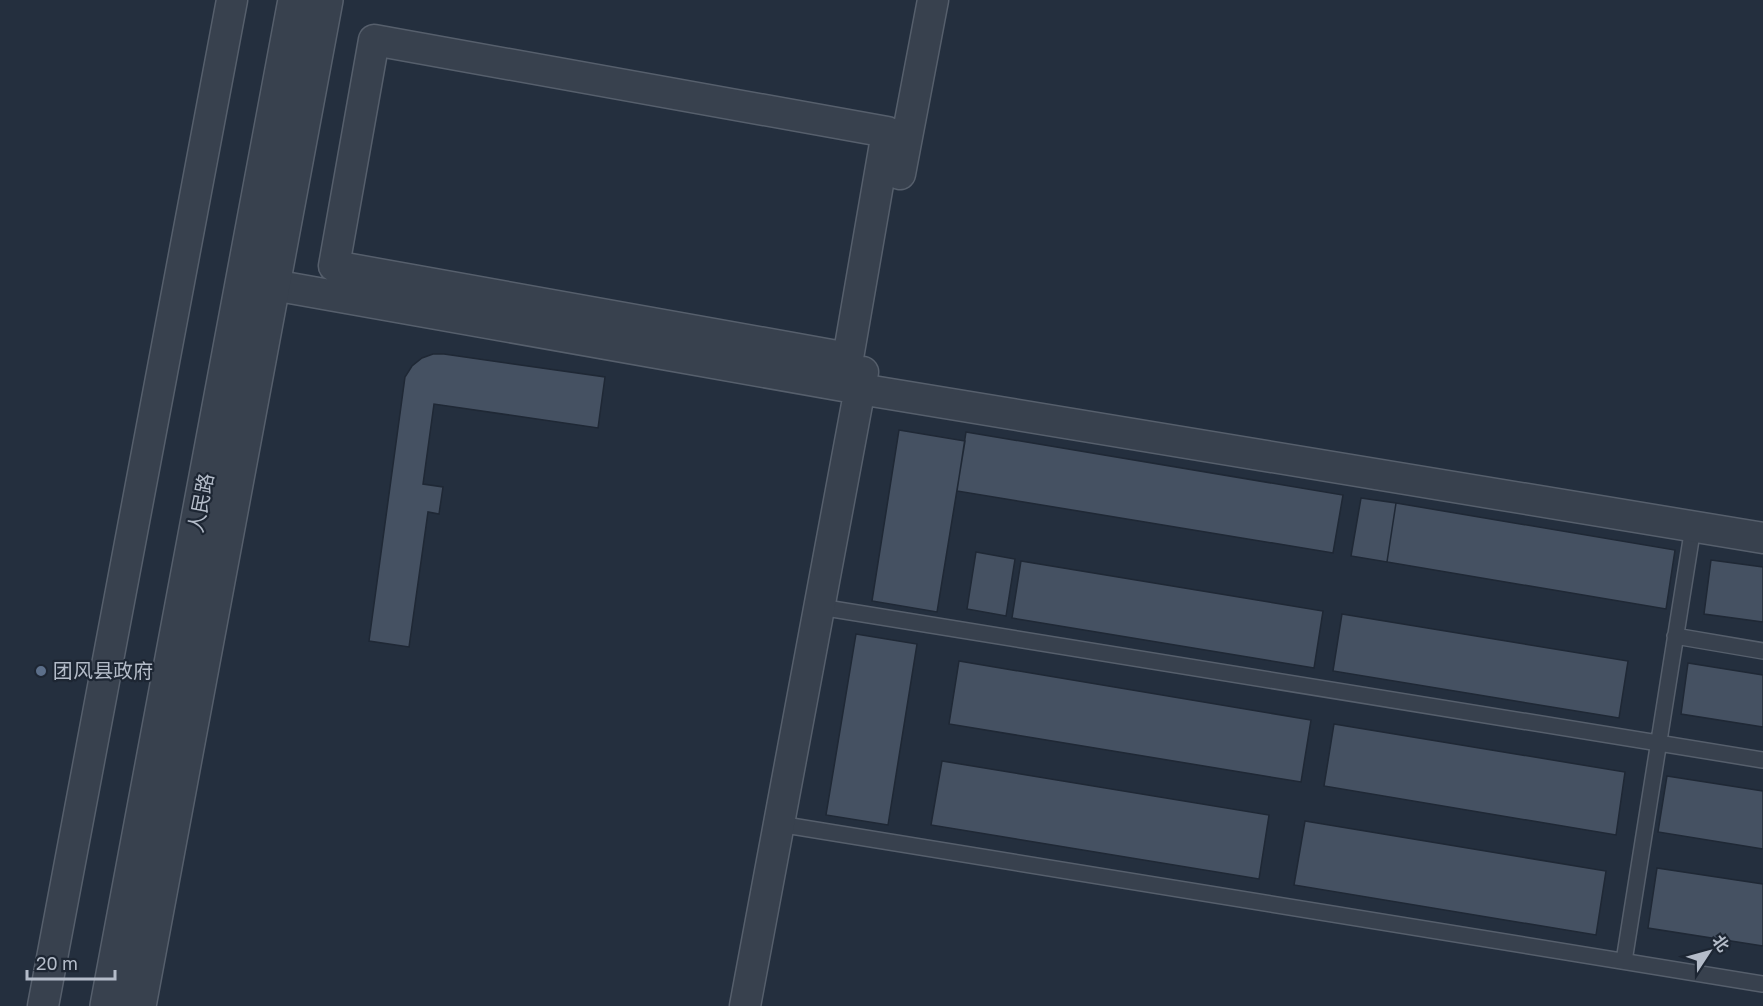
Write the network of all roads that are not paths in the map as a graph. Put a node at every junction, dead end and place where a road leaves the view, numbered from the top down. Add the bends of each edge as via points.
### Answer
1 (232, 0) edge
2 (295, 0) edge
3 (326, 0) edge
4 (933, 0) edge
5 (374, 40) joint
6 (273, 285) junction
7 (860, 389) junction
8 (1693, 527) junction
9 (1763, 538) edge
10 (819, 607) junction
11 (1676, 636) junction
12 (1763, 651) edge
13 (1659, 743) junction
14 (1763, 760) edge
15 (779, 824) junction
16 (1624, 961) junction
17 (1763, 984) edge
18 (42, 1006) edge
19 (107, 1006) edge
20 (139, 1006) edge
21 (745, 1006) edge

1 - 18 street
2 - 19 street, 人民路
3 - 6 street, 人民路
4 - 7 street
5 - 5 street via 887,132 848,358 334,266
6 - 7 street
6 - 20 street, 人民路
7 - 8 street
7 - 10 street
8 - 9 street
8 - 11 lane
10 - 13 lane
10 - 15 street
11 - 12 lane
11 - 13 lane
13 - 14 lane
13 - 16 lane
15 - 16 lane
15 - 21 street
16 - 17 lane

